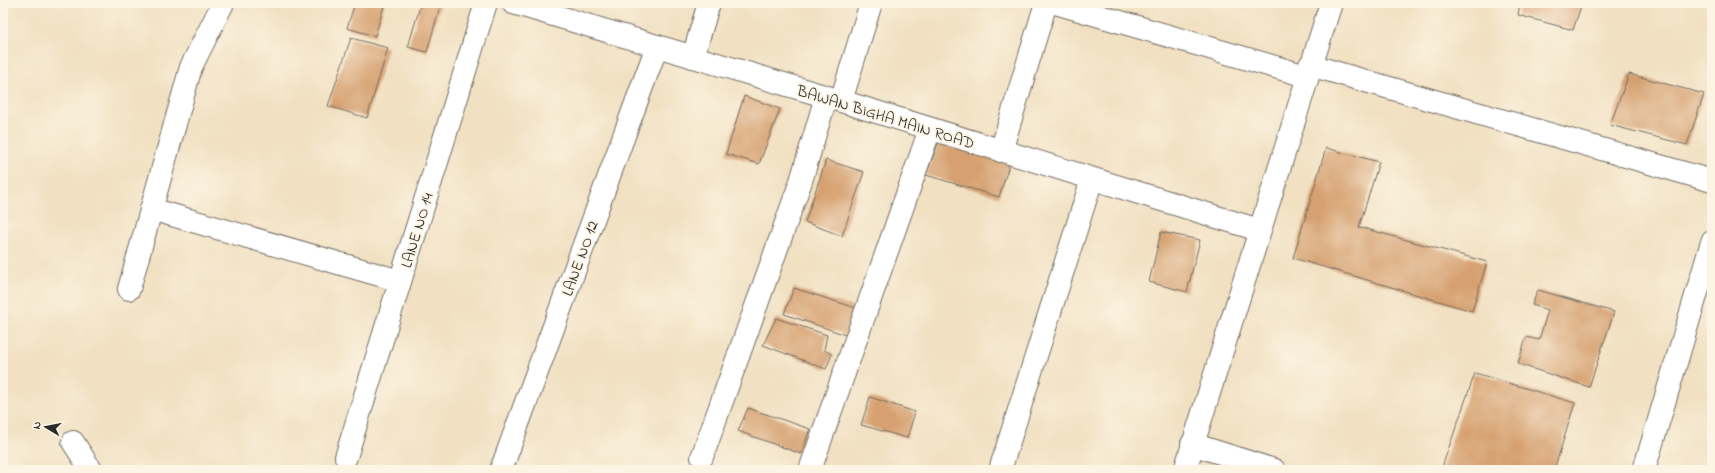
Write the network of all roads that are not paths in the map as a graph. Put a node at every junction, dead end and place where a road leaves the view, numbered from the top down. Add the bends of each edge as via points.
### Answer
1 (223, 3) edge
2 (486, 3) edge
3 (513, 3) edge
4 (708, 3) edge
5 (871, 3) edge
6 (1046, 3) edge
7 (1056, 3) edge
8 (1331, 3) edge
9 (548, 8) edge
10 (657, 46) junction
11 (693, 57) junction
12 (1308, 71) junction
13 (833, 99) junction
14 (930, 129) junction
15 (1001, 151) junction
16 (1092, 179) junction
17 (1712, 182) edge
18 (151, 209) junction
19 (1259, 230) junction
20 (1712, 242) edge
21 (400, 281) junction
22 (129, 290) dead end
23 (73, 442) dead end
24 (1192, 444) junction
25 (346, 457) dead end
26 (702, 457) dead end
27 (91, 470) edge
28 (501, 470) edge
29 (810, 470) edge
30 (1000, 470) edge
31 (1185, 470) edge
32 (1274, 470) edge
33 (1644, 470) edge

1 - 18 street via 191,67
2 - 21 street, LANE NO 14
3 - 9 street, BAWAN BIGHA MAIN ROAD
4 - 11 street
5 - 13 street
6 - 15 street
7 - 12 street
8 - 12 street
9 - 10 street, BAWAN BIGHA MAIN ROAD
10 - 11 street, BAWAN BIGHA MAIN ROAD
10 - 28 street, LANE NO 12
11 - 13 street, BAWAN BIGHA MAIN ROAD
12 - 17 street
12 - 19 street
13 - 14 street, BAWAN BIGHA MAIN ROAD
13 - 26 street
14 - 15 street, BAWAN BIGHA MAIN ROAD
14 - 29 street
15 - 16 street, BAWAN BIGHA MAIN ROAD
16 - 19 street, BAWAN BIGHA MAIN ROAD
16 - 30 street
18 - 21 street
18 - 22 street
19 - 24 street
20 - 33 street
21 - 25 street, LANE NO 14
23 - 27 street
24 - 31 street
24 - 32 street

